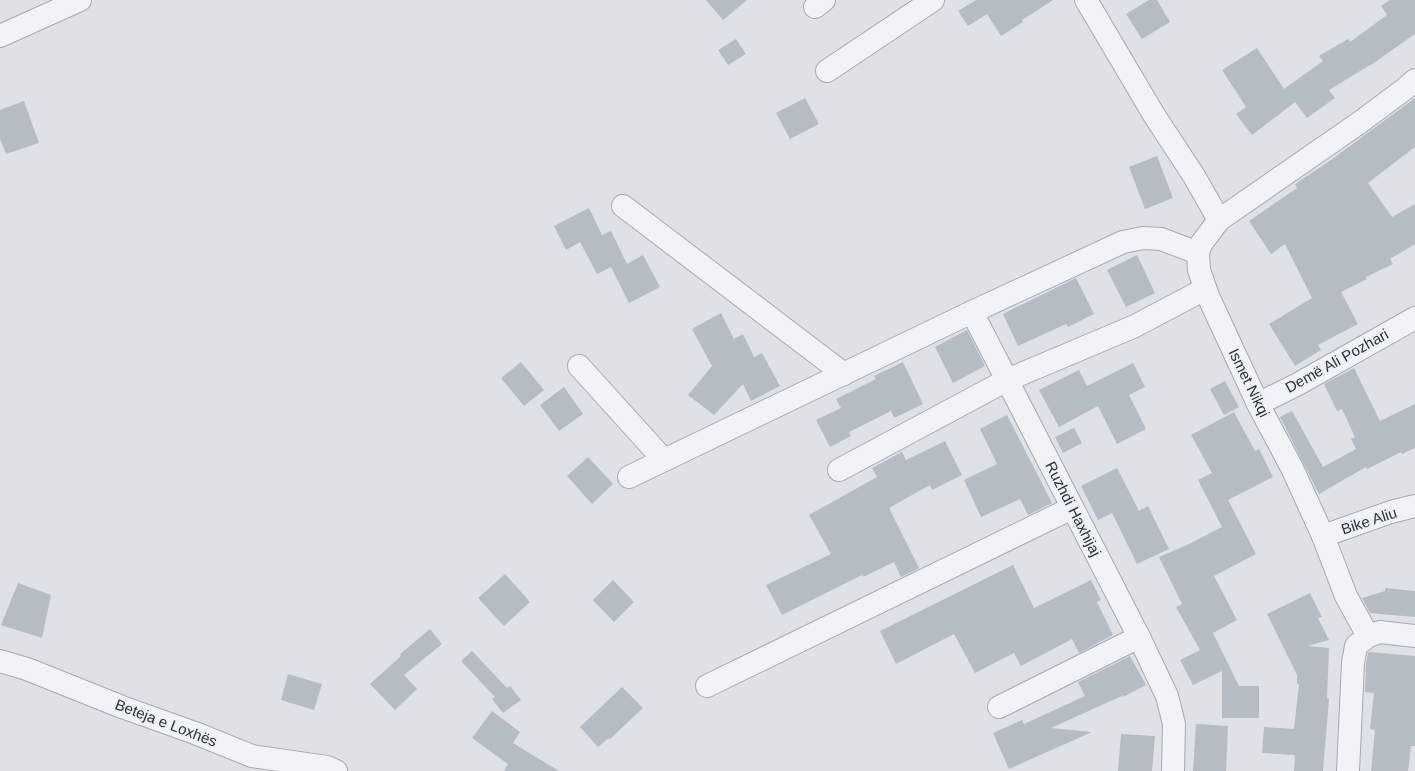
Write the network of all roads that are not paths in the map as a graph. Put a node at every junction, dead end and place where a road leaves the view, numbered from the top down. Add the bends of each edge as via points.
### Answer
1 (80, 0) edge
2 (933, 0) edge
3 (1086, 0) edge
4 (0, 36) edge
5 (827, 71) dead end
6 (1415, 80) edge
7 (623, 206) dead end
8 (1219, 220) junction
9 (1198, 253) junction
10 (1205, 289) junction
11 (972, 312) junction
12 (1415, 318) edge
13 (579, 366) dead end
14 (844, 374) junction
15 (1007, 380) junction
16 (1258, 404) junction
17 (664, 460) junction
18 (839, 470) dead end
19 (629, 477) dead end
20 (1415, 506) edge
21 (1072, 508) junction
22 (1323, 536) junction
23 (1368, 636) junction
24 (1415, 636) edge
25 (1138, 637) junction
26 (0, 661) edge
27 (707, 686) dead end
28 (999, 708) dead end
29 (336, 771) edge
30 (1173, 771) edge
31 (1348, 771) edge

1 - 4 street
2 - 5 street
3 - 8 street
6 - 8 street
7 - 14 street
8 - 9 street
9 - 10 street, Ismet Nikqi
9 - 11 street via 1161,239 1123,242
10 - 15 street via 1135,326
10 - 16 street, Ismet Nikqi
11 - 14 street
11 - 15 street, Ruzhdi Haxhijaj
12 - 16 street, Demë Ali Pozhari
13 - 17 street
14 - 17 street
15 - 18 street
15 - 21 street, Ruzhdi Haxhijaj
16 - 22 street, Ismet Nikqi
17 - 19 street
20 - 22 street, Bike Aliu
21 - 25 street, Ruzhdi Haxhijaj
21 - 27 street
22 - 23 street, Ismet Nikqi via 1346,596
23 - 24 street via 1380,632
23 - 31 street via 1356,646 1352,663
25 - 28 street
25 - 30 street, Ruzhdi Haxhijaj via 1168,696 1174,724
26 - 29 street, Beteja e Loxhës via 252,756

